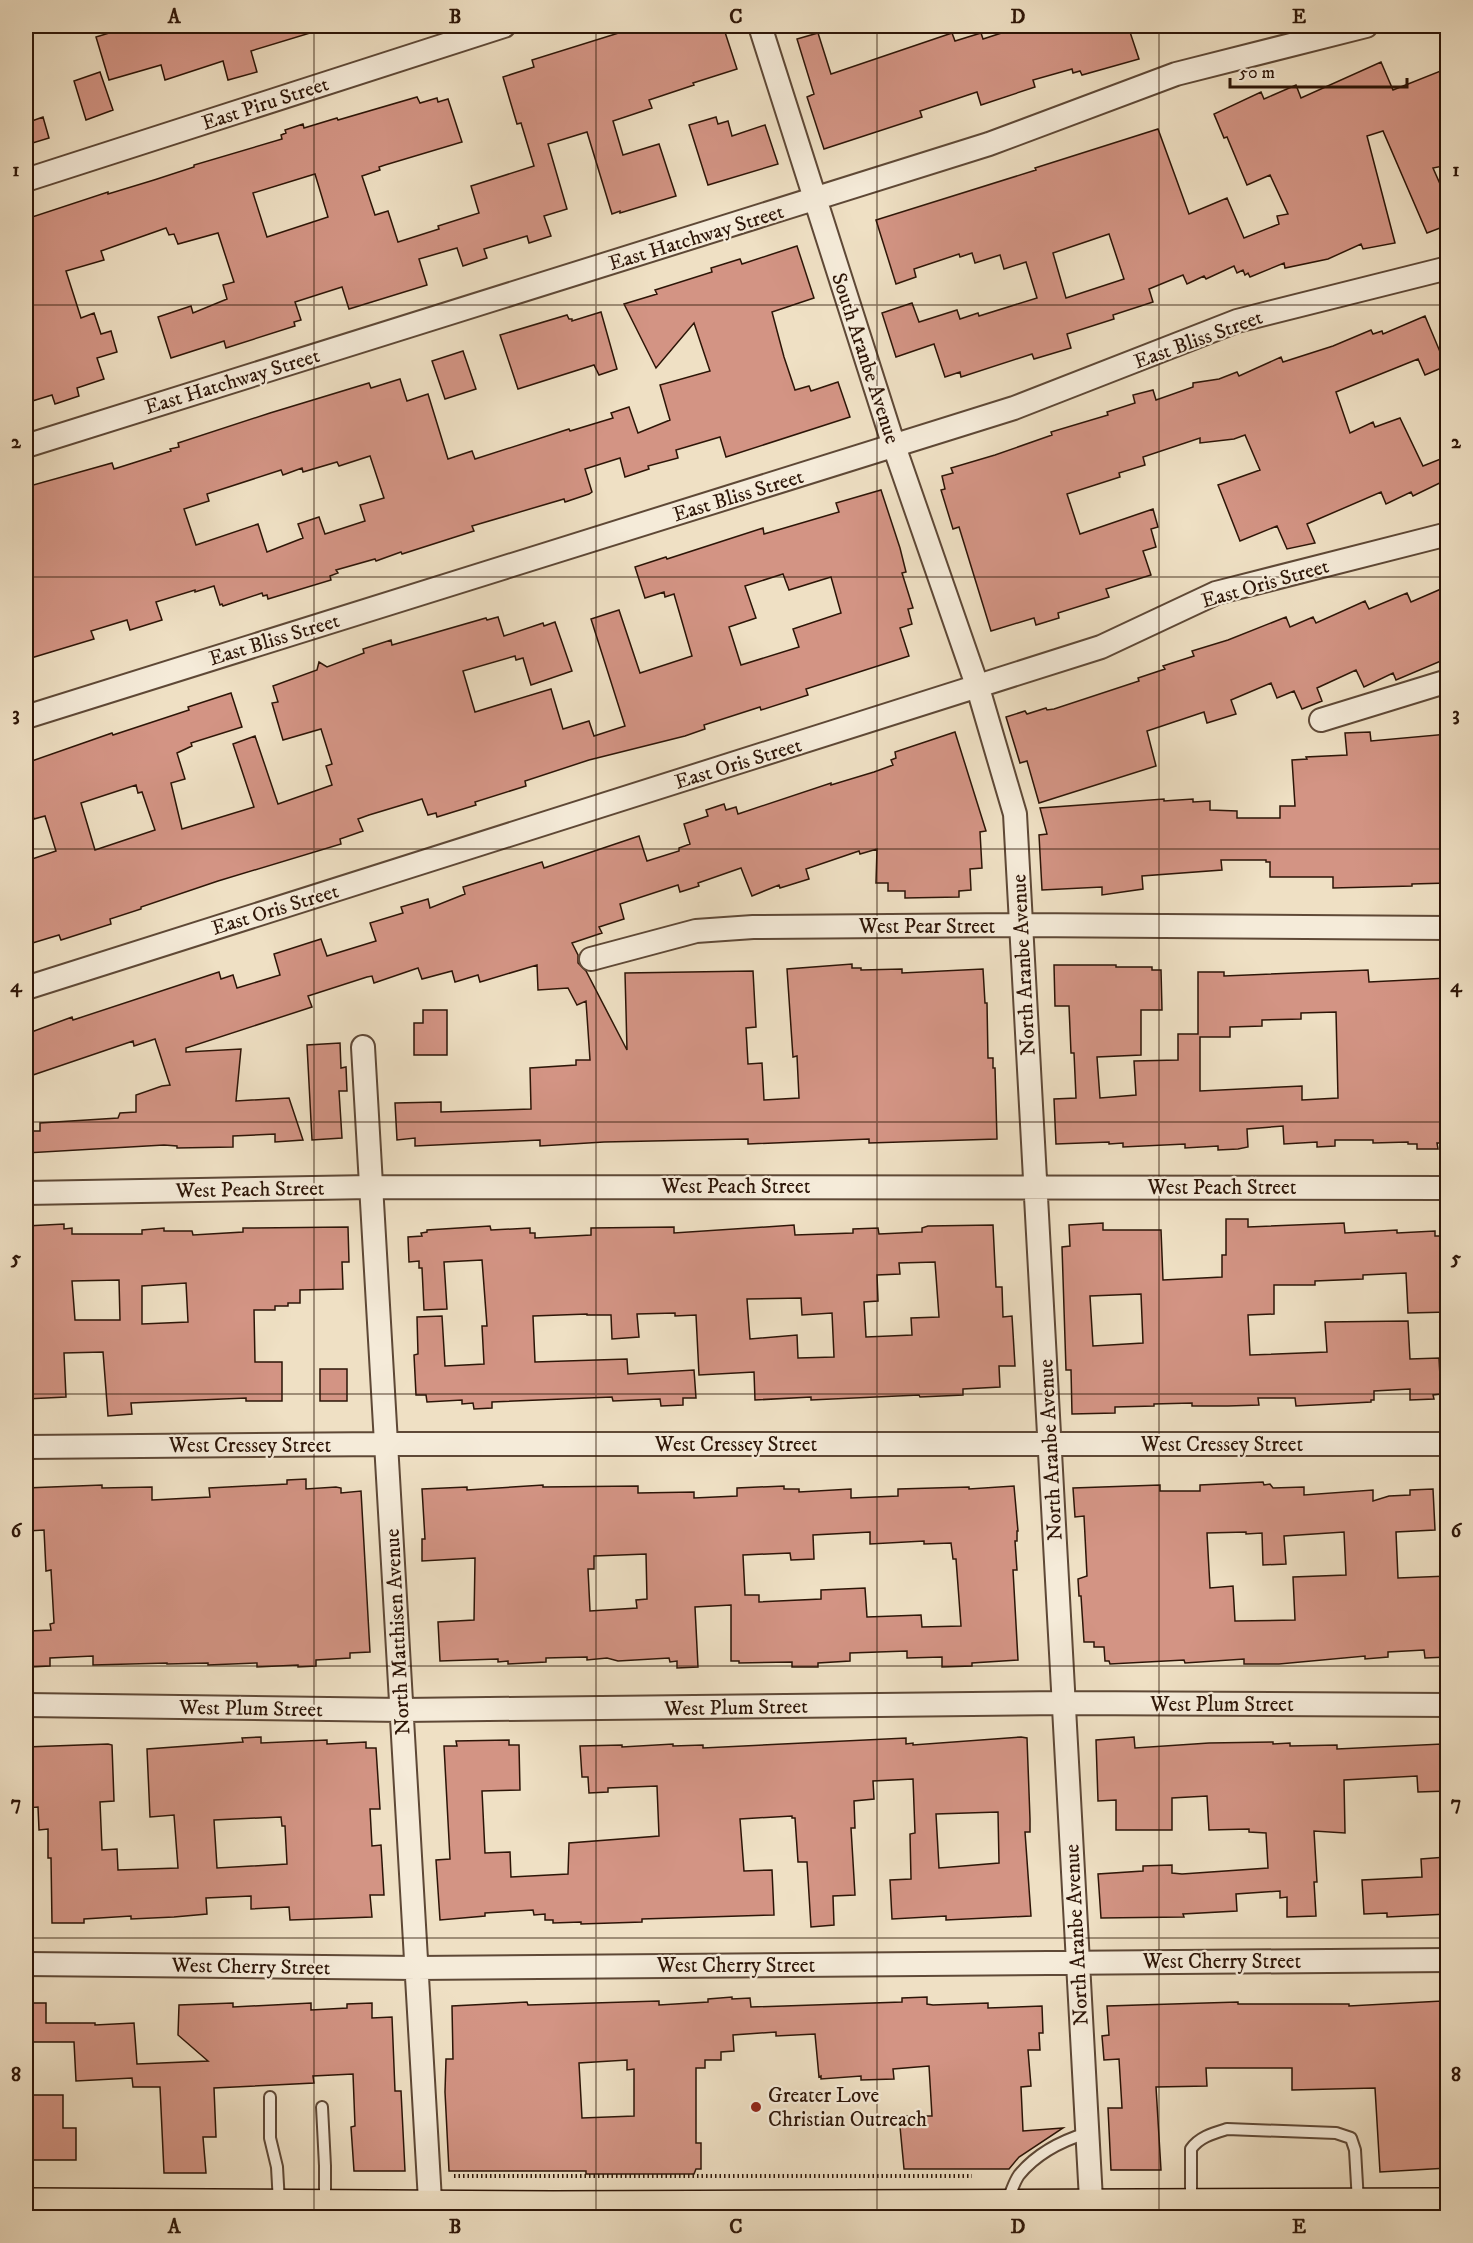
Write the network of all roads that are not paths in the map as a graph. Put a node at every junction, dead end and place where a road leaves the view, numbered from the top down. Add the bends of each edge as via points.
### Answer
1 (504, 26) edge
2 (760, 26) edge
3 (1366, 26) edge
4 (26, 180) edge
5 (815, 200) junction
6 (1448, 268) edge
7 (26, 446) edge
8 (894, 446) junction
9 (1448, 534) edge
10 (1448, 681) edge
11 (978, 688) junction
12 (26, 717) edge
13 (1322, 720) dead end
14 (1020, 926) junction
15 (1448, 928) edge
16 (591, 959) dead end
17 (26, 988) edge
18 (363, 1047) dead end
19 (1035, 1186) junction
20 (371, 1187) junction
21 (1448, 1188) edge
22 (26, 1193) edge
23 (386, 1444) junction
24 (1049, 1444) junction
25 (1448, 1444) edge
26 (26, 1447) edge
27 (1063, 1703) junction
28 (26, 1705) edge
29 (1448, 1705) edge
30 (402, 1710) junction
31 (1448, 1960) edge
32 (1078, 1963) junction
33 (26, 1964) edge
34 (417, 1968) junction
35 (270, 2097) dead end
36 (322, 2107) dead end
37 (1087, 2133) junction
38 (26, 2205) edge
39 (1005, 2205) junction
40 (1191, 2205) junction
41 (1358, 2205) junction
42 (1448, 2205) edge
43 (279, 2206) junction
44 (324, 2206) junction
45 (1092, 2211) edge
46 (431, 2212) edge

1 - 4 street, East Piru Street
2 - 5 street, South Aranbe Avenue
3 - 5 street, East Hatchway Street via 1176,74 989,144
5 - 7 street, East Hatchway Street
5 - 8 street, South Aranbe Avenue
6 - 8 street, East Bliss Street via 1237,321 1014,408
8 - 11 street, South Aranbe Avenue
8 - 12 street, East Bliss Street
9 - 11 street, East Oris Street via 1216,593 1101,647
10 - 13 street
11 - 14 street, North Aranbe Avenue via 1015,814
11 - 17 street, East Oris Street
14 - 15 street, West Pear Street
14 - 16 street, West Pear Street via 753,927 696,931
14 - 19 street, North Aranbe Avenue
18 - 20 street, North Matthisen Avenue
19 - 20 street, West Peach Street
19 - 21 street, West Peach Street
19 - 24 street, North Aranbe Avenue
20 - 22 street, West Peach Street
20 - 23 street, North Matthisen Avenue
23 - 24 street, West Cressey Street
23 - 26 street, West Cressey Street
23 - 30 street, North Matthisen Avenue
24 - 25 street, West Cressey Street
24 - 27 street, North Aranbe Avenue
27 - 29 street, West Plum Street
27 - 30 street, West Plum Street
27 - 32 street, North Aranbe Avenue
28 - 30 street, West Plum Street
30 - 34 street, North Matthisen Avenue
31 - 32 street, West Cherry Street
32 - 34 street, West Cherry Street
32 - 37 street, North Aranbe Avenue
33 - 34 street, West Cherry Street
34 - 46 street, North Matthisen Avenue
35 - 43 lane via 270,2138 277,2167
36 - 44 lane
37 - 39 lane via 1045,2150 1018,2176
37 - 45 street, North Aranbe Avenue
38 - 43 main road
39 - 45 main road
39 - 46 main road
40 - 41 main road
40 - 41 lane via 1191,2149 1212,2133 1227,2129 1336,2133 1351,2138
40 - 45 main road
41 - 42 main road
43 - 44 main road
44 - 46 main road

